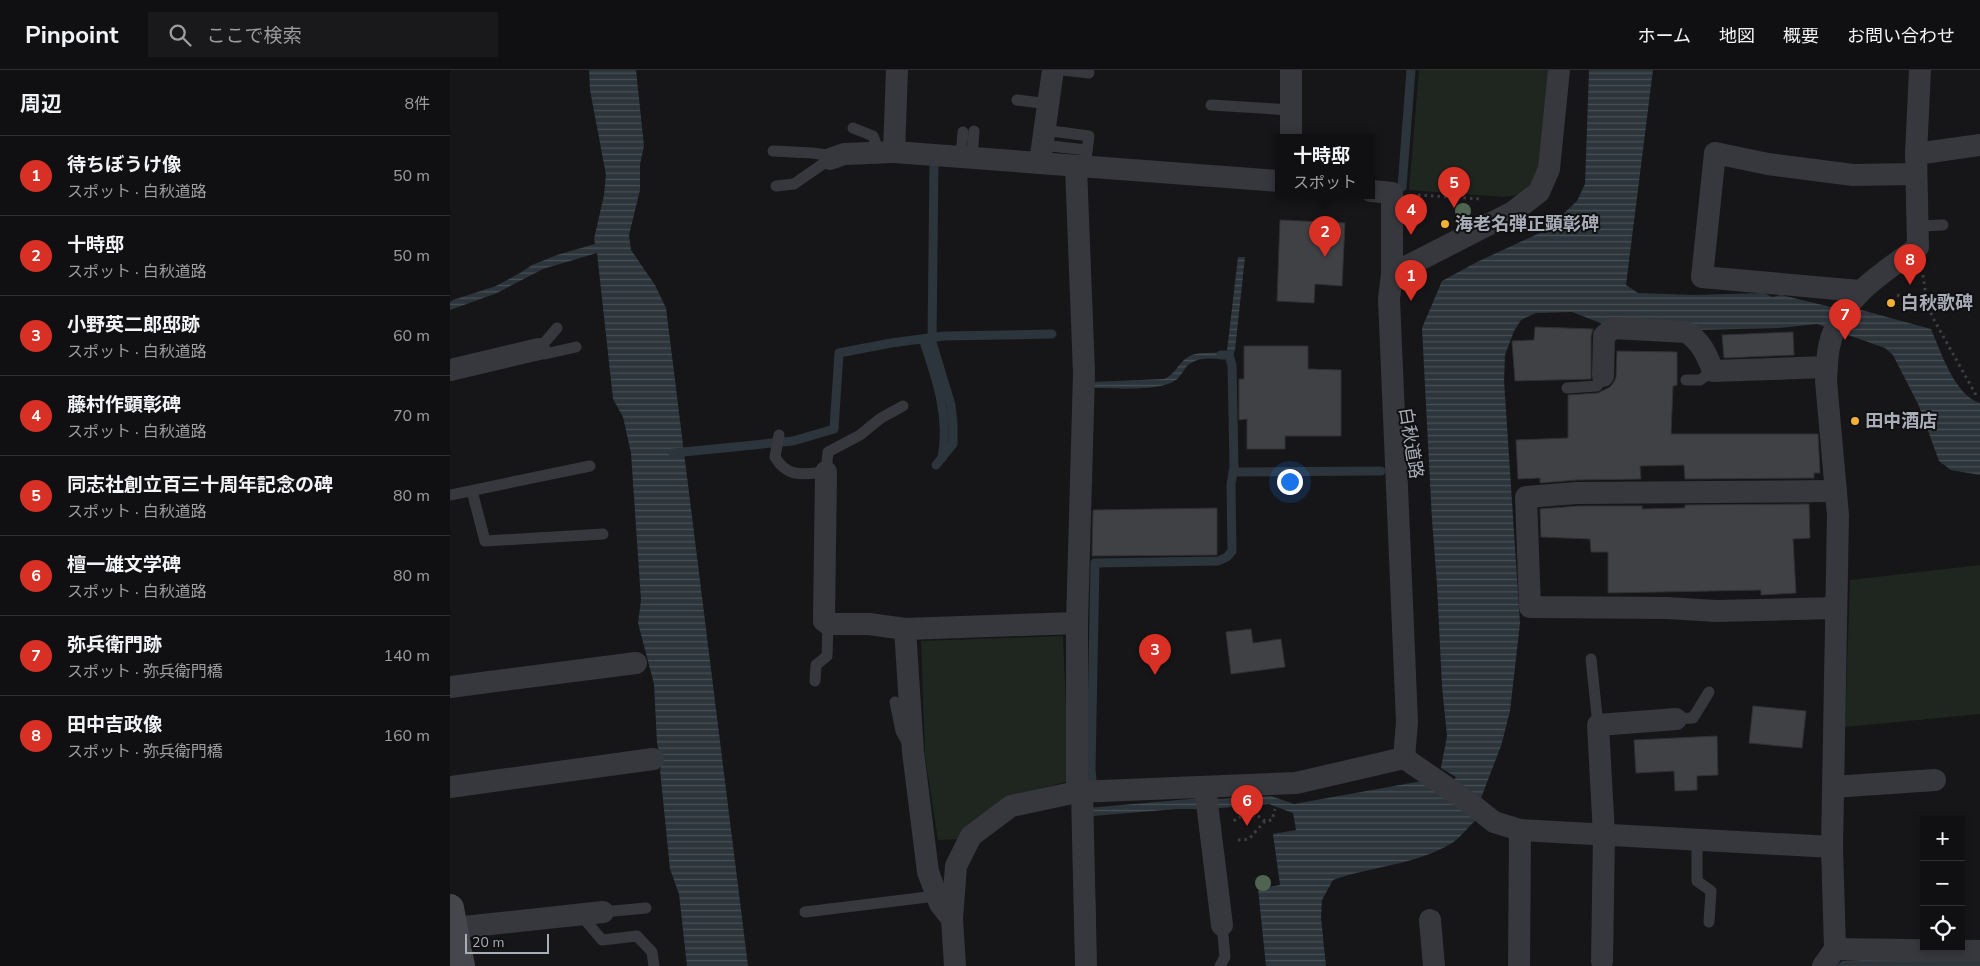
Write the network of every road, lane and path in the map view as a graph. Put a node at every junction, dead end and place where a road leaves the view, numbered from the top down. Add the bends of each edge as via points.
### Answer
1 (897, 70) edge
2 (1053, 70) edge
3 (1062, 70) edge
4 (1291, 70) edge
5 (1559, 70) edge
6 (1920, 70) edge
7 (1089, 73) dead end
8 (1017, 100) dead end
9 (1049, 104) junction
10 (1212, 106) dead end
11 (1291, 110) junction
12 (853, 128) dead end
13 (969, 132) dead end
14 (1291, 134) edge
15 (1980, 145) edge
16 (1042, 146) junction
17 (773, 151) dead end
18 (886, 152) junction
19 (967, 157) junction
20 (833, 158) junction
21 (1083, 161) junction
22 (1916, 164) junction
23 (1275, 181) edge
24 (776, 186) dead end
25 (1382, 192) edge
26 (1528, 202) junction
27 (1943, 225) dead end
28 (1918, 237) junction
29 (1392, 274) junction
30 (1894, 294) dead end
31 (1855, 296) junction
32 (1927, 304) junction
33 (557, 328) dead end
34 (576, 347) dead end
35 (538, 348) junction
36 (1827, 367) junction
37 (450, 370) edge
38 (1713, 371) junction
39 (1603, 376) joint
40 (1686, 380) dead end
41 (1567, 388) dead end
42 (1980, 396) edge
43 (903, 406) dead end
44 (780, 435) dead end
45 (590, 466) dead end
46 (826, 472) junction
47 (472, 491) junction
48 (1836, 491) junction
49 (450, 495) edge
50 (603, 534) dead end
51 (1836, 608) junction
52 (1077, 623) junction
53 (828, 624) junction
54 (905, 629) junction
55 (1591, 659) dead end
56 (636, 663) dead end
57 (815, 681) dead end
58 (450, 687) edge
59 (1709, 692) dead end
60 (895, 702) dead end
61 (1676, 719) joint
62 (1598, 725) junction
63 (913, 752) junction
64 (1404, 758) junction
65 (653, 759) dead end
66 (1935, 780) dead end
67 (450, 787) edge
68 (1205, 787) junction
69 (1833, 787) junction
70 (1080, 792) junction
71 (1265, 820) dead end
72 (1228, 827) dead end
73 (1520, 830) junction
74 (1604, 835) junction
75 (1697, 840) junction
76 (1832, 847) junction
77 (936, 896) junction
78 (646, 908) dead end
79 (603, 912) joint
80 (805, 912) dead end
81 (580, 914) junction
82 (452, 918) edge
83 (952, 919) junction
84 (1430, 920) dead end
85 (1709, 922) dead end
86 (1222, 925) joint
87 (1980, 951) edge
88 (1829, 957) edge
89 (1602, 961) dead end
90 (461, 966) edge
91 (654, 966) edge
92 (955, 966) edge
93 (1086, 966) edge
94 (1220, 966) edge
95 (1434, 966) edge
96 (1518, 966) edge

1 - 18 street
2 - 9 street
3 - 7 lane
4 - 11 street
5 - 26 street via 1549,169 1539,192
6 - 22 street
8 - 9 lane
9 - 16 street
10 - 11 lane
11 - 14 street
12 - 18 lane via 873,136
13 - 19 lane
15 - 22 street
16 - 19 street
16 - 21 street
16 - 21 lane via 1089,136
17 - 20 lane via 812,152
18 - 19 street
18 - 20 street via 844,154
20 - 24 lane via 794,184
21 - 23 street
21 - 52 street via 1084,372
22 - 28 street
22 - 31 street via 1853,175 1768,164 1715,153 1702,277
25 - 26 path
25 - 29 street, 白秋道路
26 - 29 street
27 - 28 lane
28 - 31 street
28 - 32 path
29 - 64 street, 白秋道路 via 1388,299 1407,722
30 - 32 path
31 - 36 street via 1833,331
32 - 42 path via 1976,395
33 - 35 lane
34 - 35 lane via 545,354
35 - 37 street
36 - 38 street
36 - 48 street
38 - 39 street via 1704,349 1686,332 1613,328 1604,336
38 - 40 lane via 1700,380
39 - 41 lane via 1597,386
43 - 46 lane via 828,452
44 - 46 lane via 775,457 781,467 792,473
45 - 47 lane
46 - 53 street via 824,621
47 - 49 lane
47 - 50 lane via 485,541
48 - 51 street
48 - 51 street via 1526,497 1530,607 1716,611
51 - 69 street
52 - 54 street
52 - 70 street
53 - 54 street via 869,624
53 - 57 lane via 828,656 816,665
54 - 63 street
55 - 62 lane
56 - 58 street
59 - 61 lane via 1693,718
60 - 63 lane via 901,731
61 - 62 street
62 - 74 street
63 - 77 street via 928,872
64 - 68 street via 1296,783
64 - 73 street via 1494,822
65 - 67 street
66 - 69 street
68 - 70 street
68 - 86 street
69 - 76 street
70 - 83 street via 1011,806 971,836 956,866
70 - 93 street
71 - 72 path via 1257,814 1238,817
73 - 74 street
73 - 96 street
74 - 75 street
74 - 89 street
75 - 76 street
75 - 85 lane via 1697,881 1711,891
76 - 88 street
77 - 80 lane
77 - 83 street
78 - 79 lane
79 - 81 street
81 - 82 street
81 - 91 lane via 602,940 637,936 652,952
82 - 90 street
83 - 92 street
84 - 95 street
86 - 94 lane via 1225,957
87 - 88 street

